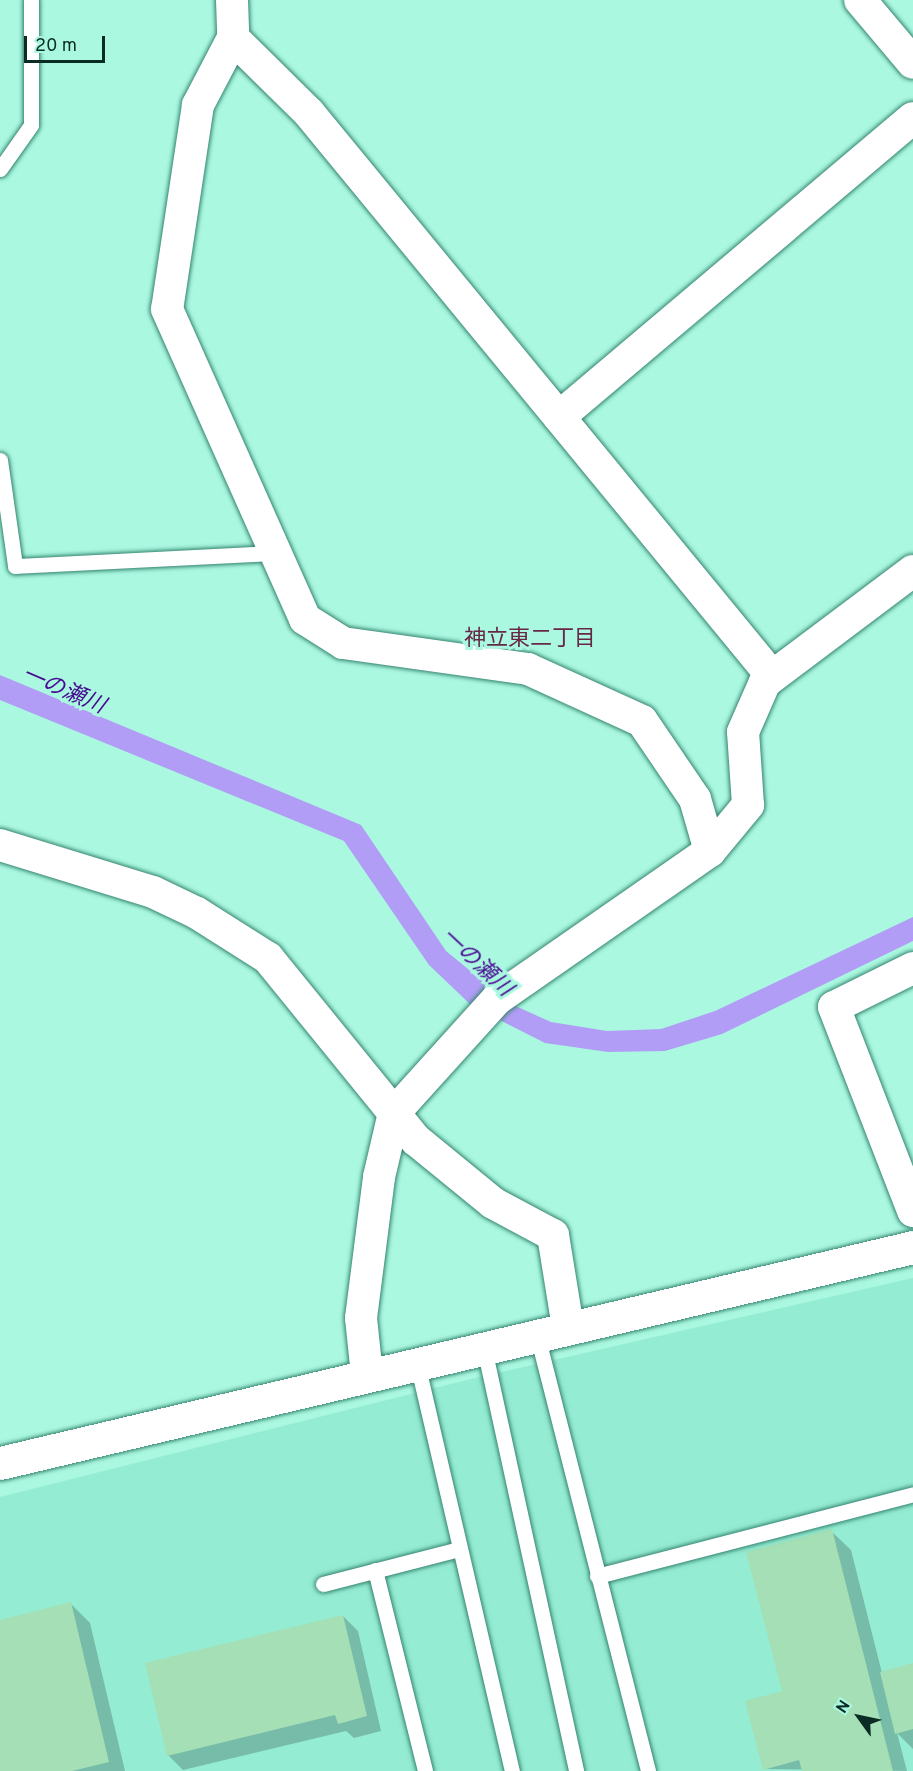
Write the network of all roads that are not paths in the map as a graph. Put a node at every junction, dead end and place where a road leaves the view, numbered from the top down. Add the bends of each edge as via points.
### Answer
1 (31, 0) edge
2 (232, 0) edge
3 (860, 0) edge
4 (234, 38) junction
5 (913, 63) edge
6 (913, 118) edge
7 (0, 168) edge
8 (559, 417) junction
9 (0, 460) edge
10 (276, 553) junction
11 (909, 584) edge
12 (772, 676) junction
13 (0, 845) edge
14 (710, 851) junction
15 (913, 968) edge
16 (394, 1113) junction
17 (913, 1211) edge
18 (913, 1247) edge
19 (553, 1331) junction
20 (484, 1348) junction
21 (417, 1363) junction
22 (367, 1375) junction
23 (0, 1463) edge
24 (913, 1494) edge
25 (459, 1549) junction
26 (375, 1570) junction
27 (597, 1576) junction
28 (323, 1584) dead end
29 (425, 1771) edge
30 (512, 1771) edge
31 (576, 1771) edge
32 (648, 1771) edge

1 - 7 lane via 31,124
2 - 4 street
3 - 5 street
4 - 8 street via 309,113
4 - 10 street via 198,105 167,309
6 - 8 street
8 - 12 street
9 - 10 lane via 15,566
10 - 14 street via 305,619 344,643 528,669 642,721 695,799
11 - 12 street
12 - 14 street via 743,732 748,805
13 - 16 street via 153,892 238,937 289,982
14 - 16 street via 503,995 480,1015
15 - 17 street via 834,1007
16 - 19 street via 416,1140 492,1203 553,1235
16 - 22 street via 379,1177 361,1318
18 - 19 street
19 - 20 street
19 - 27 lane
20 - 21 street
20 - 31 lane
21 - 22 street
21 - 25 lane
22 - 23 street
24 - 27 lane
25 - 26 lane
25 - 30 lane
26 - 28 lane
26 - 29 lane
27 - 32 lane

